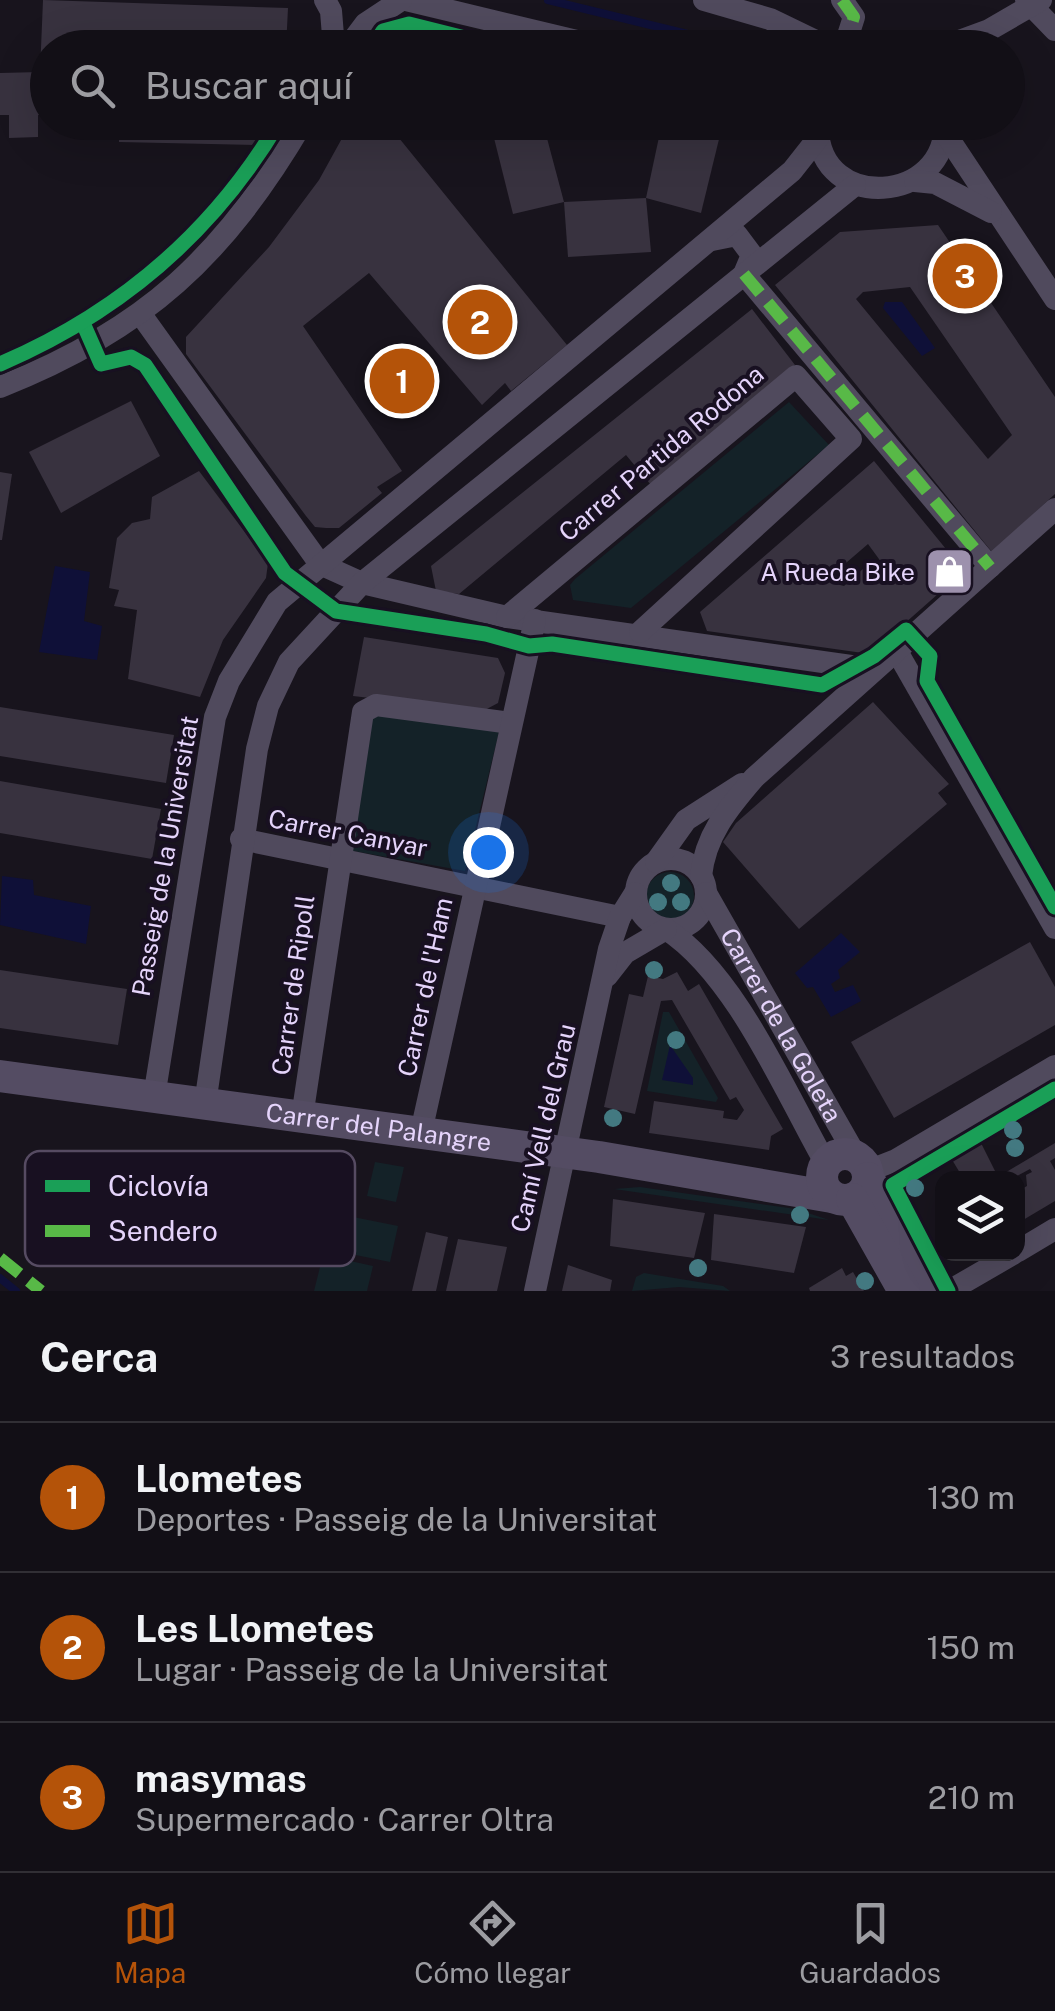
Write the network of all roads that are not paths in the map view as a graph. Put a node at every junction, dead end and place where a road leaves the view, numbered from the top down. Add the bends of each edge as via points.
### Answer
1 (325, 0) edge
2 (404, 0) edge
3 (704, 0) edge
4 (842, 0) edge
5 (1032, 2) edge
6 (333, 30) edge
7 (362, 30) edge
8 (530, 30) edge
9 (794, 30) edge
10 (850, 30) edge
11 (994, 30) edge
12 (1055, 30) edge
13 (292, 140) edge
14 (812, 140) edge
15 (822, 140) edge
16 (940, 140) edge
17 (952, 140) edge
18 (915, 181) junction
19 (855, 185) junction
20 (998, 216) junction
21 (709, 241) junction
22 (744, 274) junction
23 (1055, 300) edge
24 (142, 316) junction
25 (0, 387) edge
26 (1055, 508) edge
27 (320, 564) junction
28 (990, 567) junction
29 (362, 582) junction
30 (507, 616) junction
31 (534, 620) junction
32 (640, 632) junction
33 (895, 648) junction
34 (869, 674) junction
35 (511, 723) junction
36 (754, 778) junction
37 (242, 839) junction
38 (338, 860) junction
39 (656, 862) junction
40 (704, 884) junction
41 (475, 886) junction
42 (635, 893) junction
43 (620, 917) junction
44 (1055, 928) edge
45 (666, 929) junction
46 (606, 978) junction
47 (1055, 1066) edge
48 (0, 1076) edge
49 (154, 1097) junction
50 (205, 1104) junction
51 (302, 1117) junction
52 (421, 1132) junction
53 (565, 1152) junction
54 (850, 1178) junction
55 (1055, 1229) edge
56 (1025, 1246) edge
57 (1000, 1261) edge
58 (535, 1291) edge
59 (904, 1291) edge
60 (931, 1291) edge
61 (948, 1291) edge

1 - 6 street
2 - 7 street
2 - 8 street
3 - 9 street
4 - 10 street via 854,17
5 - 11 street
5 - 12 street
13 - 24 street via 242,218
14 - 21 street, Passeig de la Universitat via 792,171
15 - 19 street via 837,173
16 - 18 street via 930,168
17 - 20 street
18 - 19 street via 876,190
18 - 20 street via 967,197
19 - 22 street
20 - 23 street
21 - 22 street via 737,235 752,255
21 - 27 street, Passeig de la Universitat
22 - 28 street
22 - 29 street
24 - 25 street
24 - 27 street
26 - 28 street
27 - 29 street
27 - 49 street, Passeig de la Universitat via 277,602 229,682 216,718
28 - 33 street
29 - 30 street
29 - 37 street via 278,682 257,749
30 - 31 street
30 - 32 street, Carrer Partida Rodona via 796,376 851,439
31 - 32 street
31 - 35 street, Carrer de l'Ham
32 - 34 street
33 - 34 street
33 - 44 street
34 - 36 street
35 - 38 street, Carrer de Ripoll via 376,705 363,712
35 - 41 street, Carrer de l'Ham
36 - 39 street via 686,820
36 - 40 street via 703,854
37 - 38 street, Carrer Canyar
37 - 50 street
38 - 41 street, Carrer Canyar
38 - 51 street, Carrer de Ripoll
39 - 40 street via 676,859
39 - 42 street via 641,875
40 - 45 street via 694,920
40 - 54 street, Carrer de la Goleta
41 - 43 street, Carrer Canyar
41 - 52 street, Carrer de l'Ham
42 - 43 street, Camí Vell del Grau
42 - 45 street via 647,921
43 - 46 street, Camí Vell del Grau
45 - 46 street via 625,954
45 - 54 street, Carrer de la Goleta via 690,945 726,988
46 - 53 street, Camí Vell del Grau
47 - 54 street via 896,1160
48 - 49 street, Carrer del Palangre
49 - 50 street, Carrer del Palangre
50 - 51 street, Carrer del Palangre
51 - 52 street, Carrer del Palangre
52 - 53 street, Carrer del Palangre
53 - 54 street, Carrer del Palangre via 756,1181
53 - 58 street, Camí Vell del Grau
54 - 59 street, Carrer de la Goleta
54 - 60 street, Carrer de la Goleta
55 - 56 street
57 - 61 street

